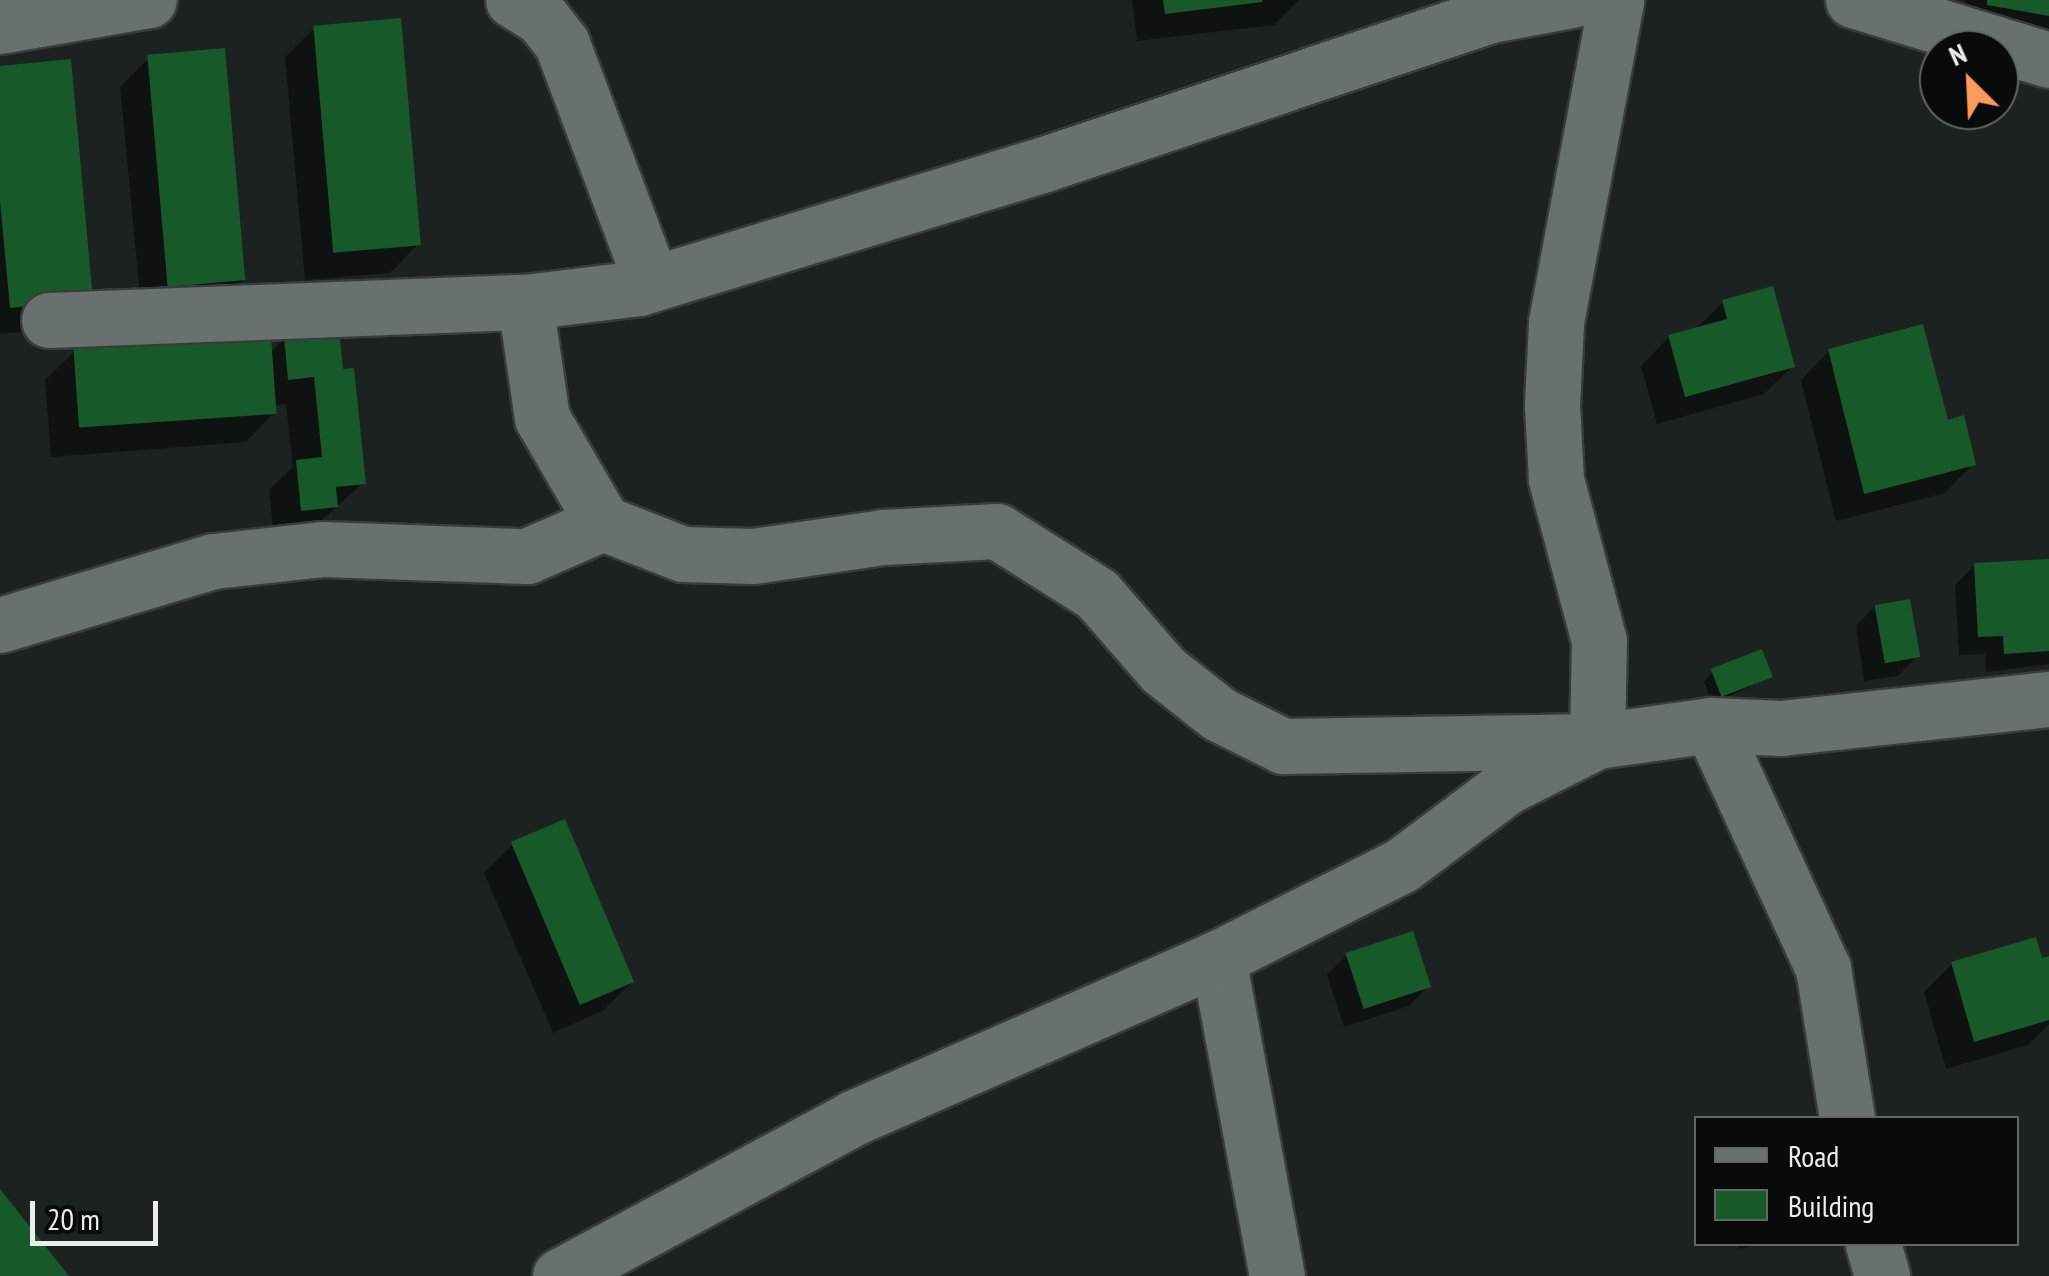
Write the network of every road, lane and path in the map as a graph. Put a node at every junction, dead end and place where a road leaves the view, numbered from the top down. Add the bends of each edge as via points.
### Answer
1 (149, 0) edge
2 (1572, 0) edge
3 (1616, 0) edge
4 (1853, 0) edge
5 (533, 6) edge
6 (1483, 7) edge
7 (0, 26) edge
8 (2049, 60) edge
9 (652, 284) junction
10 (525, 302) junction
11 (49, 320) dead end
12 (604, 522) junction
13 (0, 625) edge
14 (2049, 699) edge
15 (1711, 724) junction
16 (1597, 741) junction
17 (1218, 958) junction
18 (1847, 1116) edge
19 (1873, 1246) edge
20 (560, 1276) edge
21 (1277, 1276) edge
22 (1882, 1276) edge

1 - 7 street
2 - 6 street
3 - 16 street via 1556,322 1552,404 1556,479 1599,641
4 - 8 street via 1969,41
5 - 9 street via 562,44
6 - 9 street via 1042,165
9 - 10 street
10 - 11 street
10 - 12 street via 542,418
12 - 13 street via 527,556 323,549 214,561
12 - 16 street via 684,554 754,556 883,536 997,531 1096,594 1163,670 1219,714 1283,746
14 - 15 street via 1781,728
15 - 16 street
15 - 18 street via 1823,968
16 - 17 street via 1506,787 1402,865
17 - 20 street via 853,1118
17 - 21 street
19 - 22 street

